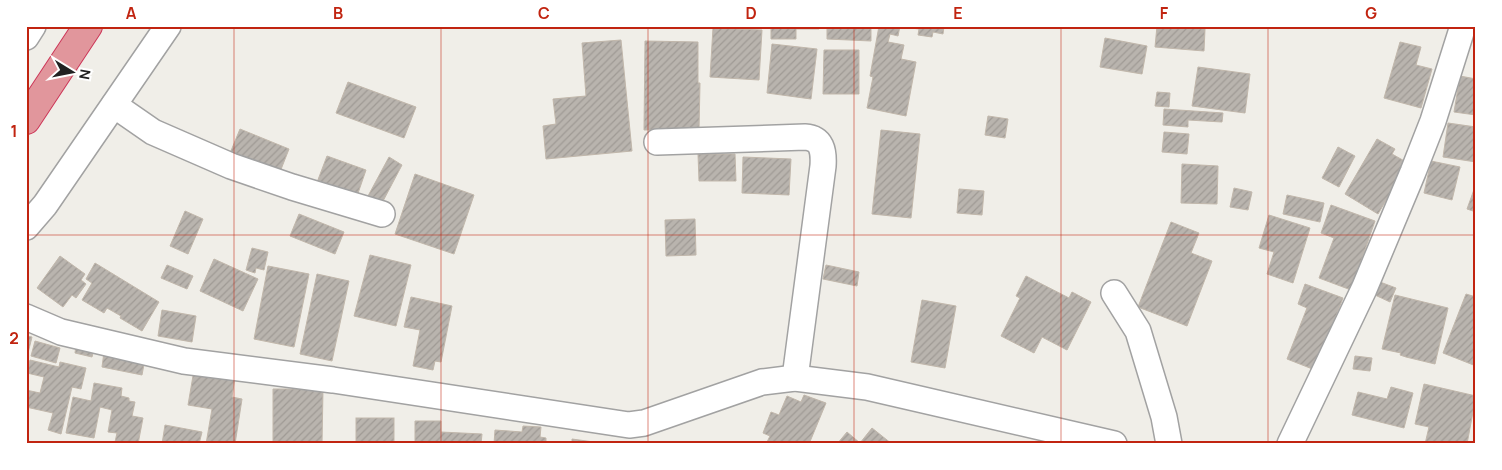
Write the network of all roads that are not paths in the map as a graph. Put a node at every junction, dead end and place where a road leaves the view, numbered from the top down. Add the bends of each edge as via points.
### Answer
1 (32, 26) edge
2 (88, 26) edge
3 (168, 26) edge
4 (1463, 26) edge
5 (26, 37) edge
6 (114, 105) junction
7 (26, 120) edge
8 (657, 142) dead end
9 (382, 214) dead end
10 (26, 227) edge
11 (1114, 294) dead end
12 (26, 317) edge
13 (795, 378) junction
14 (625, 434) edge
15 (1114, 444) edge
16 (1169, 444) edge
17 (1290, 444) edge

1 - 5 street
2 - 7 highway
3 - 6 street
4 - 17 street via 1413,172 1364,289
6 - 9 street via 153,132 231,166
6 - 10 street via 45,205
8 - 13 street via 812,137 822,146 824,166
11 - 16 street via 1138,331
12 - 14 street via 61,332 184,361 333,380
13 - 14 street via 762,382 644,423
13 - 15 street via 867,387

